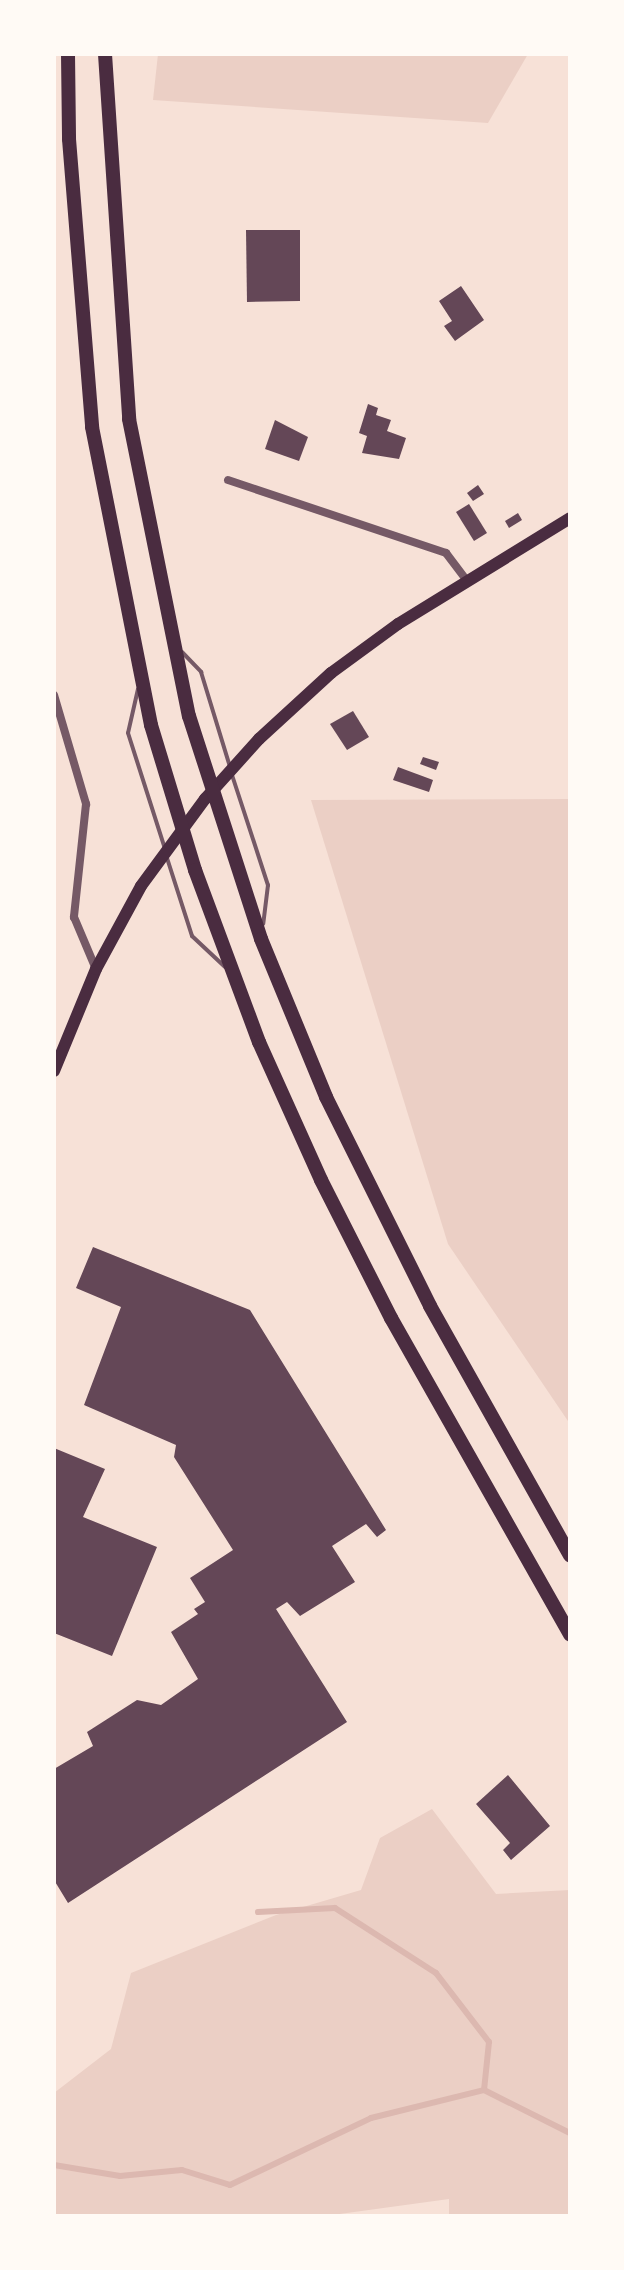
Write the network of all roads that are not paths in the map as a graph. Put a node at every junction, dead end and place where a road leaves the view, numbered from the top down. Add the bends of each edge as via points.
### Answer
1 (68, 54) edge
2 (105, 54) edge
3 (228, 480) dead end
4 (570, 518) edge
5 (467, 581) junction
6 (174, 644) junction
7 (141, 675) junction
8 (54, 695) edge
9 (261, 939) junction
10 (96, 969) junction
11 (232, 973) junction
12 (54, 1071) edge
13 (570, 1555) edge
14 (570, 1635) edge

1 - 7 highway via 69,139 92,427
2 - 6 highway via 129,419
3 - 5 street via 446,553
4 - 5 main road
5 - 10 main road via 331,673 259,739 205,799 141,886
6 - 9 highway via 189,716
6 - 9 lane via 201,672 268,885
7 - 11 highway via 190,856
7 - 11 lane via 128,733 192,936
8 - 10 street via 86,804 74,917
9 - 13 highway via 354,1158
10 - 12 main road
11 - 14 highway via 289,1113 367,1272

